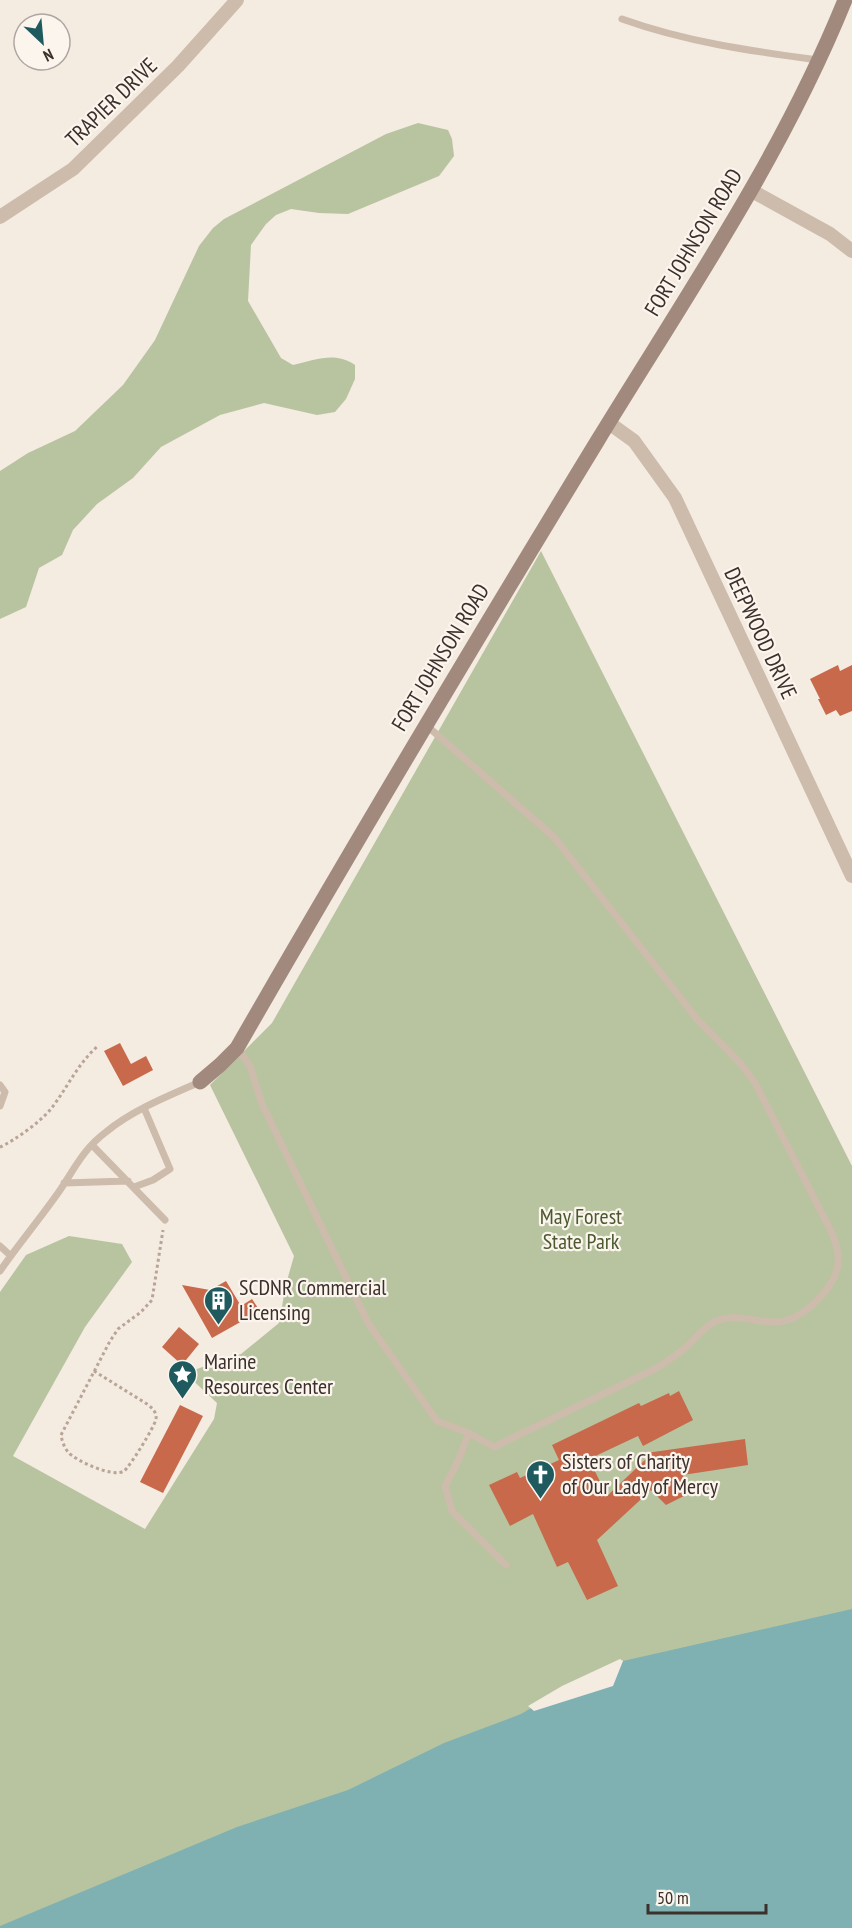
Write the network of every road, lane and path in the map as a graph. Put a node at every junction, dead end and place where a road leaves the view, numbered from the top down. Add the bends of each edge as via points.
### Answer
1 (237, 0) edge
2 (844, 0) edge
3 (622, 19) dead end
4 (818, 60) junction
5 (752, 190) junction
6 (0, 217) edge
7 (852, 251) edge
8 (609, 423) junction
9 (426, 725) junction
10 (852, 876) edge
11 (98, 1046) dead end
12 (237, 1048) junction
13 (200, 1082) joint
14 (0, 1085) edge
15 (0, 1106) edge
16 (144, 1108) junction
17 (92, 1145) junction
18 (0, 1147) edge
19 (128, 1180) junction
20 (64, 1183) junction
21 (134, 1187) junction
22 (165, 1220) joint
23 (0, 1246) edge
24 (11, 1256) junction
25 (0, 1271) edge
26 (94, 1371) junction
27 (469, 1433) junction
28 (506, 1565) dead end

1 - 6 street, TRAPIER DRIVE via 178,66 73,169
2 - 4 street, FORT JOHNSON ROAD
3 - 4 lane via 696,41
4 - 5 street, FORT JOHNSON ROAD
5 - 7 street via 830,234
5 - 8 street, FORT JOHNSON ROAD
8 - 9 street, FORT JOHNSON ROAD
8 - 10 street, DEEPWOOD DRIVE via 634,441 675,498
9 - 12 street, FORT JOHNSON ROAD
9 - 27 lane via 554,837 697,1019 742,1065 768,1105 824,1217 838,1256 835,1275 823,1294 789,1320 726,1318 714,1322 657,1368 494,1447
11 - 18 path via 76,1070 49,1112
12 - 13 street, FORT JOHNSON ROAD
12 - 27 lane via 250,1066 262,1104 368,1323 437,1421
13 - 16 lane, FORT JOHNSON ROAD
14 - 15 lane via 5,1092
16 - 17 lane, FORT JOHNSON ROAD via 105,1132
16 - 21 lane via 170,1169
17 - 19 lane
17 - 20 lane, FORT JOHNSON ROAD
19 - 20 lane
19 - 21 lane
20 - 24 lane, FORT JOHNSON ROAD
21 - 22 lane
22 - 26 path via 152,1300 118,1329
23 - 24 lane
24 - 25 lane, FORT JOHNSON ROAD
26 - 26 path via 61,1435 68,1452 114,1474 124,1471 132,1462 156,1419 155,1411
27 - 28 lane via 445,1486 452,1511

